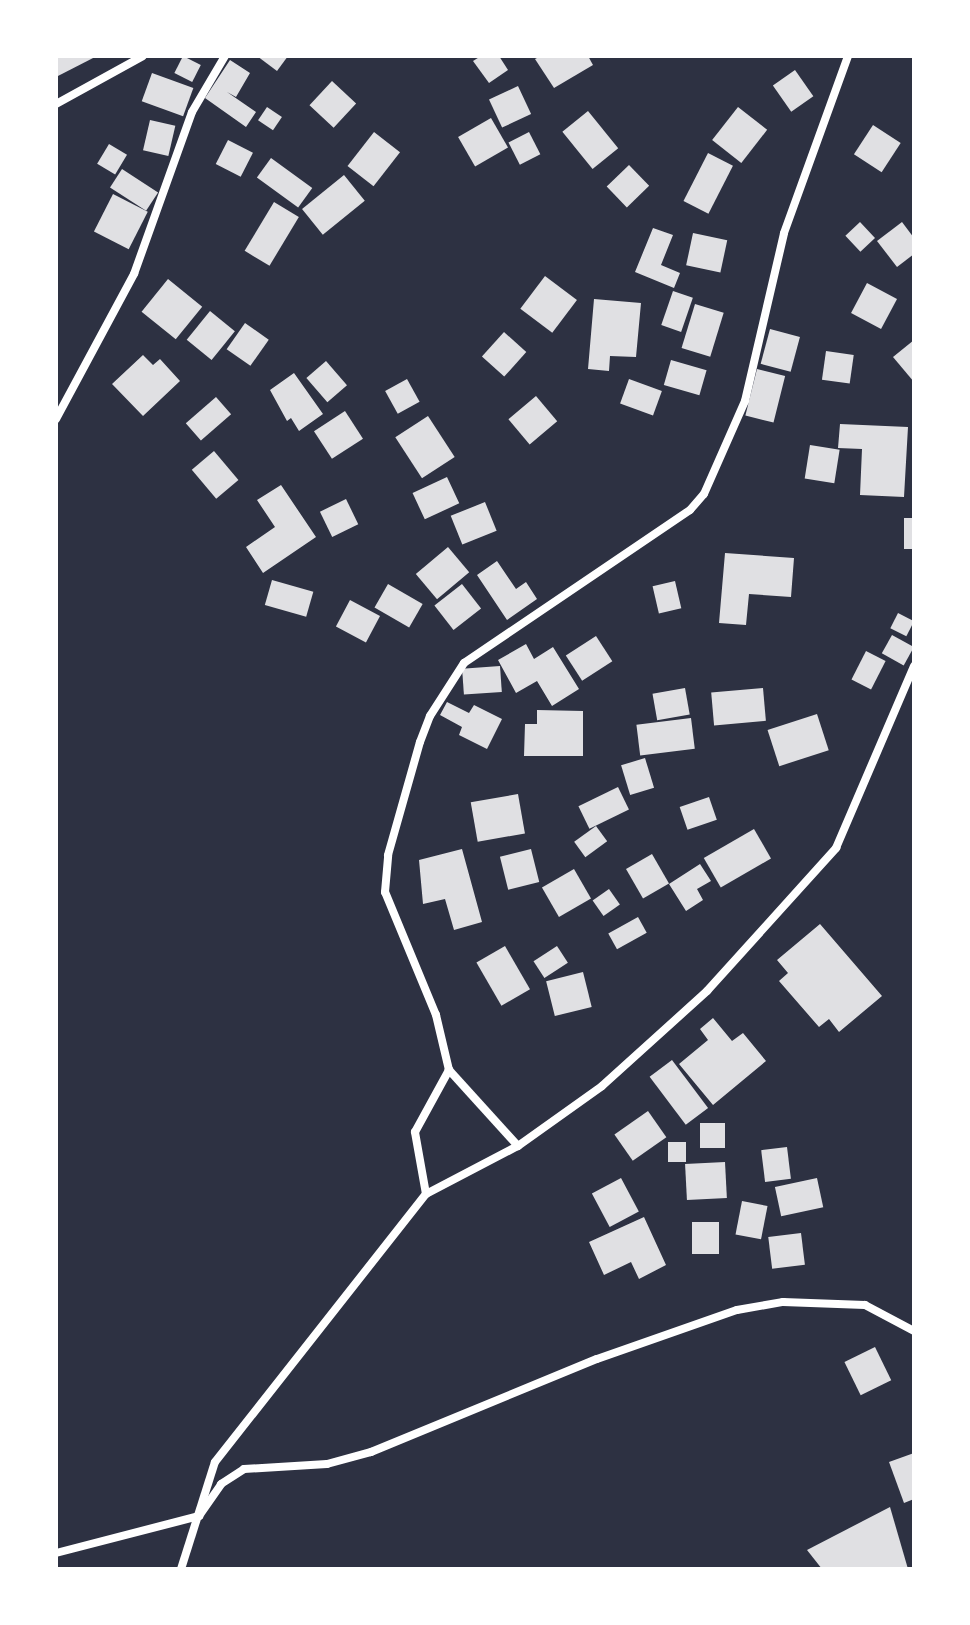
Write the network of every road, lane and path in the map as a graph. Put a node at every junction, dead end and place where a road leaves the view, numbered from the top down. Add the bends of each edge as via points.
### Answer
1 (143, 56) edge
2 (225, 56) edge
3 (848, 56) edge
4 (56, 104) edge
5 (56, 419) edge
6 (914, 666) edge
7 (449, 1070) junction
8 (518, 1146) junction
9 (426, 1194) junction
10 (914, 1331) edge
11 (199, 1516) junction
12 (56, 1553) edge
13 (181, 1569) edge

1 - 4 street
2 - 5 street via 192,112 128,287
3 - 7 street via 784,233 745,401 704,494 690,510 480,649 464,663 430,716 383,875 409,957 436,1015
6 - 8 street via 836,848 789,905 707,991 602,1086
7 - 8 street
7 - 9 street via 415,1132
8 - 9 street
9 - 11 street via 215,1462
10 - 11 street via 865,1305 783,1302 737,1310 597,1359 371,1452 327,1464 244,1469 221,1484
11 - 12 street
11 - 13 street

